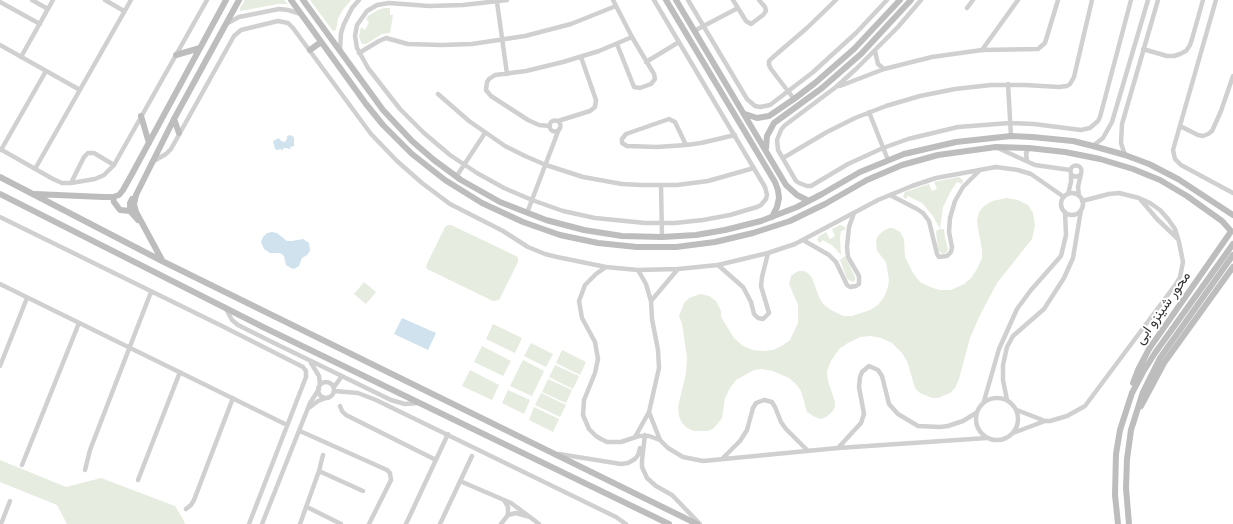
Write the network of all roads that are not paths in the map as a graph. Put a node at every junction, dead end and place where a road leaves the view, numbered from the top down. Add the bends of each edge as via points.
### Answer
1 (32, 0) edge
2 (54, 0) edge
3 (105, 0) edge
4 (131, 0) edge
5 (207, 0) edge
6 (226, 0) edge
7 (239, 0) edge
8 (291, 0) edge
9 (303, 0) edge
10 (360, 0) edge
11 (507, 0) edge
12 (613, 0) edge
13 (654, 0) edge
14 (666, 0) edge
15 (676, 0) edge
16 (688, 0) edge
17 (733, 0) edge
18 (759, 0) edge
19 (836, 0) edge
20 (887, 0) edge
21 (900, 0) edge
22 (911, 0) edge
23 (921, 0) edge
24 (973, 0) edge
25 (1018, 0) edge
26 (1058, 0) edge
27 (1092, 0) edge
28 (1131, 0) edge
29 (1148, 0) edge
30 (1158, 0) edge
31 (1203, 0) edge
32 (1216, 0) edge
33 (0, 2) edge
34 (497, 2) junction
35 (616, 6) junction
36 (738, 8) junction
37 (967, 8) dead end
38 (48, 9) junction
39 (124, 11) junction
40 (302, 14) junction
41 (40, 24) junction
42 (225, 25) junction
43 (704, 26) junction
44 (694, 31) junction
45 (632, 37) junction
46 (502, 40) junction
47 (321, 42) junction
48 (679, 42) junction
49 (617, 44) junction
50 (0, 45) edge
51 (200, 48) junction
52 (1143, 49) junction
53 (310, 50) junction
54 (982, 50) junction
55 (340, 51) junction
56 (875, 52) junction
57 (359, 53) junction
58 (176, 55) junction
59 (21, 57) junction
60 (581, 57) junction
61 (646, 62) junction
62 (884, 69) junction
63 (46, 71) junction
64 (507, 74) junction
65 (1233, 76) edge
66 (1008, 84) junction
67 (836, 87) junction
68 (80, 90) junction
69 (789, 92) junction
70 (438, 94) dead end
71 (794, 99) junction
72 (869, 112) junction
73 (745, 114) junction
74 (141, 116) junction
75 (1114, 117) junction
76 (174, 119) junction
77 (1123, 120) junction
78 (558, 121) junction
79 (1010, 123) junction
80 (550, 126) junction
81 (1180, 126) junction
82 (559, 129) junction
83 (179, 133) junction
84 (485, 133) junction
85 (735, 135) junction
86 (1011, 136) junction
87 (149, 143) junction
88 (686, 145) junction
89 (1093, 146) junction
90 (996, 147) junction
91 (883, 148) junction
92 (1029, 148) junction
93 (0, 149) edge
94 (766, 150) junction
95 (1125, 155) junction
96 (783, 158) junction
97 (1137, 159) junction
98 (888, 160) junction
99 (1027, 161) junction
100 (152, 162) junction
101 (114, 165) junction
102 (464, 165) junction
103 (546, 165) junction
104 (754, 168) junction
105 (35, 169) junction
106 (1133, 169) junction
107 (979, 171) junction
108 (1164, 171) junction
109 (1070, 172) junction
110 (132, 174) junction
111 (1081, 174) junction
112 (0, 177) edge
113 (459, 178) junction
114 (143, 180) junction
115 (1160, 180) junction
116 (71, 183) junction
117 (837, 185) junction
118 (661, 186) junction
119 (456, 188) junction
120 (137, 191) junction
121 (1233, 193) edge
122 (0, 194) edge
123 (33, 194) junction
124 (842, 195) junction
125 (890, 195) junction
126 (1066, 196) junction
127 (1079, 196) junction
128 (113, 197) junction
129 (1139, 198) junction
130 (532, 200) junction
131 (809, 201) junction
132 (1082, 201) junction
133 (1081, 210) junction
134 (130, 211) junction
135 (1065, 212) junction
136 (527, 213) junction
137 (854, 213) junction
138 (1233, 215) edge
139 (0, 217) edge
140 (772, 217) junction
141 (661, 223) junction
142 (142, 224) junction
143 (1231, 230) edge
144 (713, 232) junction
145 (662, 237) junction
146 (1178, 239) junction
147 (803, 240) junction
148 (715, 242) junction
149 (1233, 243) edge
150 (768, 253) junction
151 (1233, 255) edge
152 (162, 261) junction
153 (718, 265) junction
154 (606, 267) junction
155 (1233, 267) edge
156 (678, 269) junction
157 (638, 270) junction
158 (0, 284) edge
159 (152, 292) junction
160 (27, 298) junction
161 (651, 301) junction
162 (224, 307) junction
163 (79, 323) junction
164 (129, 347) junction
165 (310, 361) junction
166 (0, 366) edge
167 (180, 372) junction
168 (342, 376) junction
169 (320, 387) junction
170 (334, 389) junction
171 (233, 398) junction
172 (326, 398) junction
173 (1007, 400) junction
174 (984, 401) junction
175 (419, 403) junction
176 (1128, 404) junction
177 (340, 406) dead end
178 (309, 408) junction
179 (1017, 410) junction
180 (648, 412) junction
181 (976, 413) junction
182 (1135, 416) junction
183 (1045, 421) junction
184 (287, 425) junction
185 (300, 431) junction
186 (1013, 433) junction
187 (448, 434) junction
188 (643, 435) junction
189 (635, 437) junction
190 (987, 438) junction
191 (660, 440) junction
192 (838, 448) junction
193 (808, 452) junction
194 (555, 454) junction
195 (323, 455) dead end
196 (472, 456) dead end
197 (639, 457) junction
198 (721, 459) junction
199 (436, 460) junction
200 (22, 465) dead end
201 (85, 470) dead end
202 (319, 471) junction
203 (138, 480) dead end
204 (460, 481) junction
205 (364, 491) dead end
206 (504, 500) junction
207 (10, 501) dead end
208 (307, 507) junction
209 (186, 509) dead end
210 (508, 515) junction
211 (530, 517) junction
212 (1, 524) edge
213 (249, 524) edge
214 (262, 524) edge
215 (300, 524) edge
216 (341, 524) edge
217 (369, 524) edge
218 (406, 524) edge
219 (440, 524) edge
220 (501, 524) edge
221 (539, 524) edge
222 (626, 524) edge
223 (669, 524) edge
224 (697, 524) edge
225 (700, 524) edge
226 (1117, 524) edge
227 (1130, 524) edge

1 - 38 street
2 - 38 street
3 - 39 street
4 - 39 street
5 - 58 street
6 - 51 street
7 - 42 street
8 - 40 street
9 - 55 street
10 - 55 street via 352,8 344,24
11 - 34 street
12 - 35 street
13 - 48 street
14 - 140 street via 775,182 779,198
15 - 44 street
16 - 43 street
17 - 36 street
18 - 36 street via 766,11 753,23 749,24 746,21
19 - 69 street via 769,61 770,67
20 - 69 street via 835,54
21 - 71 street via 854,49
22 - 94 street via 861,54 822,88 774,123 767,136
23 - 56 street
24 - 37 street
25 - 54 street
26 - 54 street via 1046,40 1041,48
27 - 66 street via 1074,77 1070,84 1063,87
28 - 79 street via 1100,117 1094,125 1086,130 1080,130
29 - 75 street
30 - 52 street
31 - 52 street via 1186,51 1174,56
32 - 81 street
33 - 41 street
34 - 46 street
34 - 57 street via 446,6 389,3 378,5 367,11 357,25 355,42
35 - 45 street
35 - 46 street via 549,31
36 - 43 street
38 - 41 street
39 - 68 street
40 - 42 street via 279,9 240,16
40 - 47 street
41 - 59 street
42 - 76 street
43 - 44 street
43 - 69 street via 751,103 765,107
44 - 73 street
45 - 49 street
45 - 61 street
46 - 57 street via 442,45 408,44 386,38
46 - 64 street
47 - 53 street
47 - 119 street via 383,125 423,163
48 - 61 street
48 - 85 street
49 - 60 street
49 - 61 street via 635,88 651,84 655,80
50 - 59 street
51 - 58 street
51 - 87 street
52 - 77 street
53 - 83 street via 293,28 282,21 247,28 236,33
53 - 154 street via 371,134 397,161 436,193 464,212 534,250
54 - 62 street via 932,57
55 - 113 street via 393,121 423,151
56 - 62 street via 878,64
56 - 67 street
57 - 102 street via 378,82 408,117
58 - 74 street
59 - 63 street
60 - 64 street
60 - 78 street via 596,100 595,107
62 - 67 street
63 - 68 street
63 - 93 street
64 - 80 street via 495,75 489,79 486,86 488,93 528,120
65 - 81 street via 1212,131 1203,136
66 - 72 street via 937,92
66 - 79 street
67 - 96 street via 784,126 778,134 777,145
68 - 105 street
69 - 71 street
70 - 84 street
71 - 73 street via 770,116 757,118
72 - 91 street
72 - 96 street via 827,132
73 - 94 street
74 - 87 street
74 - 101 street
75 - 77 street
75 - 89 street via 1107,134
76 - 83 street
76 - 100 street
77 - 95 street via 1121,137
78 - 80 street via 553,121
78 - 82 street
79 - 86 street
79 - 91 street via 952,128
80 - 82 street via 553,131
81 - 121 street via 1173,147 1175,159 1181,165
82 - 103 street
83 - 100 street via 171,149
84 - 102 street
84 - 103 street
85 - 88 street
85 - 104 street
86 - 89 street via 1052,138
86 - 98 street via 939,145
87 - 110 street
88 - 88 street via 627,146 622,143 622,139 626,134 669,119 675,122
89 - 95 street
90 - 92 street
90 - 99 street
90 - 124 street via 920,160 884,172
91 - 96 street via 848,164 811,186 796,181
91 - 98 street
92 - 99 street via 1026,153
92 - 106 street via 1082,155
93 - 105 street
94 - 131 street via 790,189
95 - 97 street
97 - 106 street
97 - 108 street
98 - 117 street
99 - 109 street
100 - 114 street
101 - 116 street via 100,177
101 - 116 street via 94,153 88,154
102 - 113 street
102 - 130 street
103 - 118 street via 602,181
103 - 130 street
104 - 118 street via 708,181
104 - 141 street via 767,190 766,199 761,205 717,218
105 - 116 street via 57,181
106 - 115 street
107 - 125 street via 936,178
107 - 125 street via 963,187 955,201 949,232 952,247 947,256 939,257 937,254 929,221 923,213
107 - 126 street via 996,168 1018,170 1031,174
108 - 115 street via 1159,175
108 - 138 street
109 - 111 street via 1076,177
109 - 111 street via 1073,166 1078,166
109 - 126 street via 1071,182
110 - 114 street
110 - 128 street via 119,195
111 - 127 street
112 - 123 street
113 - 119 street
113 - 136 street via 500,202
114 - 120 street
115 - 143 street via 1199,204
117 - 124 street
117 - 131 street
118 - 141 street
119 - 148 street via 509,216 541,229 579,239 650,247
120 - 134 street via 131,200
120 - 142 street via 134,204
122 - 162 street
123 - 128 street
123 - 152 street
124 - 148 street via 772,228
125 - 137 street
126 - 127 street
126 - 135 street via 1062,205
127 - 132 street
128 - 134 street via 120,210
129 - 132 street via 1109,194
129 - 146 street
129 - 146 street via 1160,210 1175,230
130 - 136 street
130 - 141 street via 563,211 596,218
131 - 140 street
132 - 133 street
133 - 135 street via 1076,215
133 - 173 street via 1073,258 1064,278 1044,309 1016,333 1007,347 1003,380
134 - 142 street
135 - 174 street via 1066,235 1061,256 1017,309 999,349
136 - 145 street via 564,226 596,232 622,236
137 - 147 street
137 - 147 street via 847,236 847,247 848,257 859,276 856,286 847,285 836,262 829,255
139 - 159 street
140 - 144 street
141 - 145 street
142 - 152 street
143 - 149 street
143 - 176 street, محور شينزو ابى via 1149,349 1138,370
144 - 145 street
144 - 148 street
146 - 183 street via 1183,262 1176,284 1085,406 1068,416
147 - 150 street
149 - 176 street, محور شينزو ابى via 1142,372
150 - 153 street
150 - 153 street via 761,286 769,313 763,319 754,314 743,287
151 - 182 street, محور شينزو ابى via 1167,348 1148,380
152 - 194 street
153 - 156 street
154 - 157 street
154 - 189 street via 585,285 579,301 582,318 595,342 598,359 595,374 584,400 583,416 592,432 607,442 621,442
155 - 182 street, محور شينزو ابى via 1164,363
156 - 157 street
156 - 161 street
157 - 161 street
158 - 160 street
159 - 164 street
159 - 184 street via 303,367 306,377
160 - 163 street
160 - 166 street
161 - 180 street via 659,368
162 - 165 street via 238,325
162 - 175 street
163 - 164 street
163 - 200 street
164 - 167 street
164 - 201 street via 90,450
165 - 168 street
165 - 169 street via 317,372
167 - 171 street
167 - 203 street
168 - 170 street
168 - 175 street via 395,402
169 - 170 street via 327,382
169 - 172 street via 320,394
169 - 178 street
170 - 172 street via 331,396
170 - 187 street via 364,395
171 - 184 street
171 - 209 street via 194,500
172 - 178 street
173 - 174 street via 993,398
173 - 179 street
174 - 181 street
175 - 223 street
176 - 226 street, محور شينزو ابى via 1116,454
177 - 199 street via 346,415
178 - 185 street
179 - 183 street
179 - 186 street via 1018,424
180 - 189 street
180 - 191 street
181 - 190 street via 977,427
181 - 192 street via 948,426 918,426 898,414 889,404 882,376 878,370 869,366 860,377 859,387 864,414 861,423
182 - 227 street, محور شينزو ابى via 1126,473
183 - 186 street
184 - 213 street
185 - 214 street
185 - 217 street via 390,473 391,480
186 - 190 street via 1001,440
187 - 199 street
187 - 222 street
188 - 189 street
188 - 191 street
188 - 197 street
190 - 192 street
191 - 198 street via 683,457 703,461
192 - 193 street
193 - 198 street
193 - 198 street via 786,429 772,402 764,400 756,403 747,430 740,441
194 - 197 street via 621,464
194 - 224 street
195 - 202 street
196 - 204 street
197 - 225 street via 651,482 672,495
199 - 218 street
202 - 205 street
202 - 208 street
204 - 206 street
204 - 219 street
206 - 210 street via 508,507
206 - 211 street
207 - 212 street
208 - 215 street
208 - 216 street
210 - 211 street
210 - 220 street
211 - 221 street

